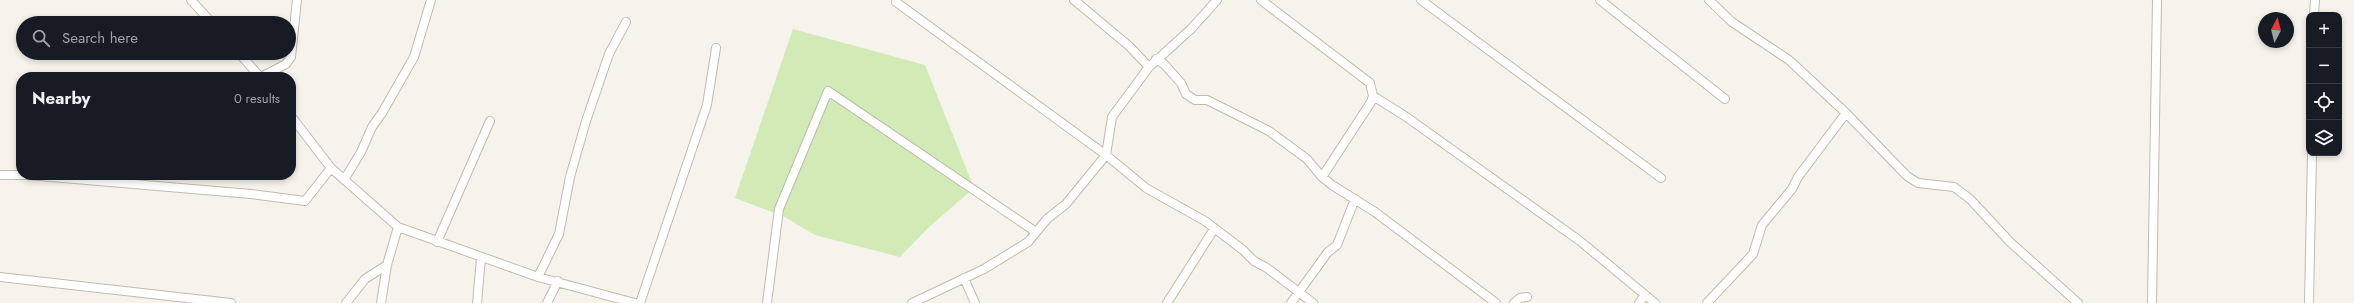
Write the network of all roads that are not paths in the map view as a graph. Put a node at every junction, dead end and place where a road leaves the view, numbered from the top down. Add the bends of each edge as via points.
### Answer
1 (191, 0) edge
2 (297, 0) edge
3 (431, 0) edge
4 (1074, 0) edge
5 (1261, 0) edge
6 (1421, 0) edge
7 (1600, 0) edge
8 (1709, 0) edge
9 (2157, 0) edge
10 (2315, 0) edge
11 (1214, 1) edge
12 (896, 2) dead end
13 (2314, 12) edge
14 (206, 16) edge
15 (295, 16) edge
16 (626, 22) dead end
17 (716, 48) dead end
18 (1156, 59) junction
19 (245, 60) edge
20 (289, 60) edge
21 (1149, 67) junction
22 (256, 72) edge
23 (271, 72) edge
24 (1373, 96) junction
25 (1725, 99) dead end
26 (1846, 113) junction
27 (490, 121) dead end
28 (296, 122) edge
29 (1106, 155) junction
30 (2312, 156) edge
31 (331, 168) junction
32 (0, 175) edge
33 (16, 175) edge
34 (1322, 177) junction
35 (1661, 178) dead end
36 (87, 180) edge
37 (344, 180) junction
38 (1355, 199) junction
39 (398, 227) junction
40 (1214, 228) junction
41 (1036, 232) junction
42 (437, 242) junction
43 (481, 258) junction
44 (387, 265) junction
45 (0, 276) edge
46 (538, 277) junction
47 (964, 278) junction
48 (558, 281) junction
49 (1298, 292) junction
50 (1645, 295) junction
51 (1527, 297) dead end
52 (231, 303) edge
53 (346, 303) edge
54 (381, 303) edge
55 (477, 303) edge
56 (546, 303) edge
57 (635, 303) edge
58 (640, 303) edge
59 (767, 303) edge
60 (912, 303) edge
61 (975, 303) edge
62 (1167, 303) edge
63 (1291, 303) edge
64 (1313, 303) edge
65 (1496, 303) edge
66 (1514, 303) edge
67 (1639, 303) edge
68 (1654, 303) edge
69 (1707, 303) edge
70 (2078, 303) edge
71 (2152, 303) edge
72 (2309, 303) edge

1 - 14 street
2 - 15 street
3 - 37 street via 414,57
4 - 21 street via 1129,46
5 - 24 street via 1370,83
6 - 35 street
7 - 25 street
8 - 26 street via 1732,22 1789,60
9 - 71 street
10 - 13 street
11 - 18 street via 1191,29
12 - 29 street
16 - 46 street via 609,54 586,121 570,177 559,234
17 - 58 street via 707,106
18 - 21 street
18 - 34 street via 1181,83 1186,94 1195,100 1207,100 1269,131 1307,158
19 - 22 street
20 - 23 street
21 - 29 street via 1112,117
24 - 34 street via 1364,115
24 - 50 street via 1580,241
26 - 69 street via 1798,177 1792,189 1762,225 1753,254
26 - 70 street via 1907,176 1918,183 1954,187 1970,199 2010,242
27 - 42 street
28 - 31 street
29 - 40 street via 1146,188
29 - 41 street via 1066,204 1047,218
30 - 72 street
31 - 36 street via 305,201
31 - 37 street
32 - 33 street
34 - 38 street
37 - 39 street
38 - 49 street via 1337,245 1328,252
38 - 65 street via 1440,259 1466,283
39 - 42 street
39 - 44 street
40 - 49 street via 1254,261
40 - 62 street
41 - 47 street via 1028,242 984,270
41 - 59 street via 828,91 779,209
42 - 43 street
43 - 46 street
43 - 55 street
44 - 53 street via 365,279
44 - 54 street
45 - 52 street
46 - 48 street
47 - 60 street
47 - 61 street
48 - 56 street
48 - 57 street
49 - 63 street
49 - 64 street
50 - 67 street
50 - 68 street
51 - 66 street via 1520,298

